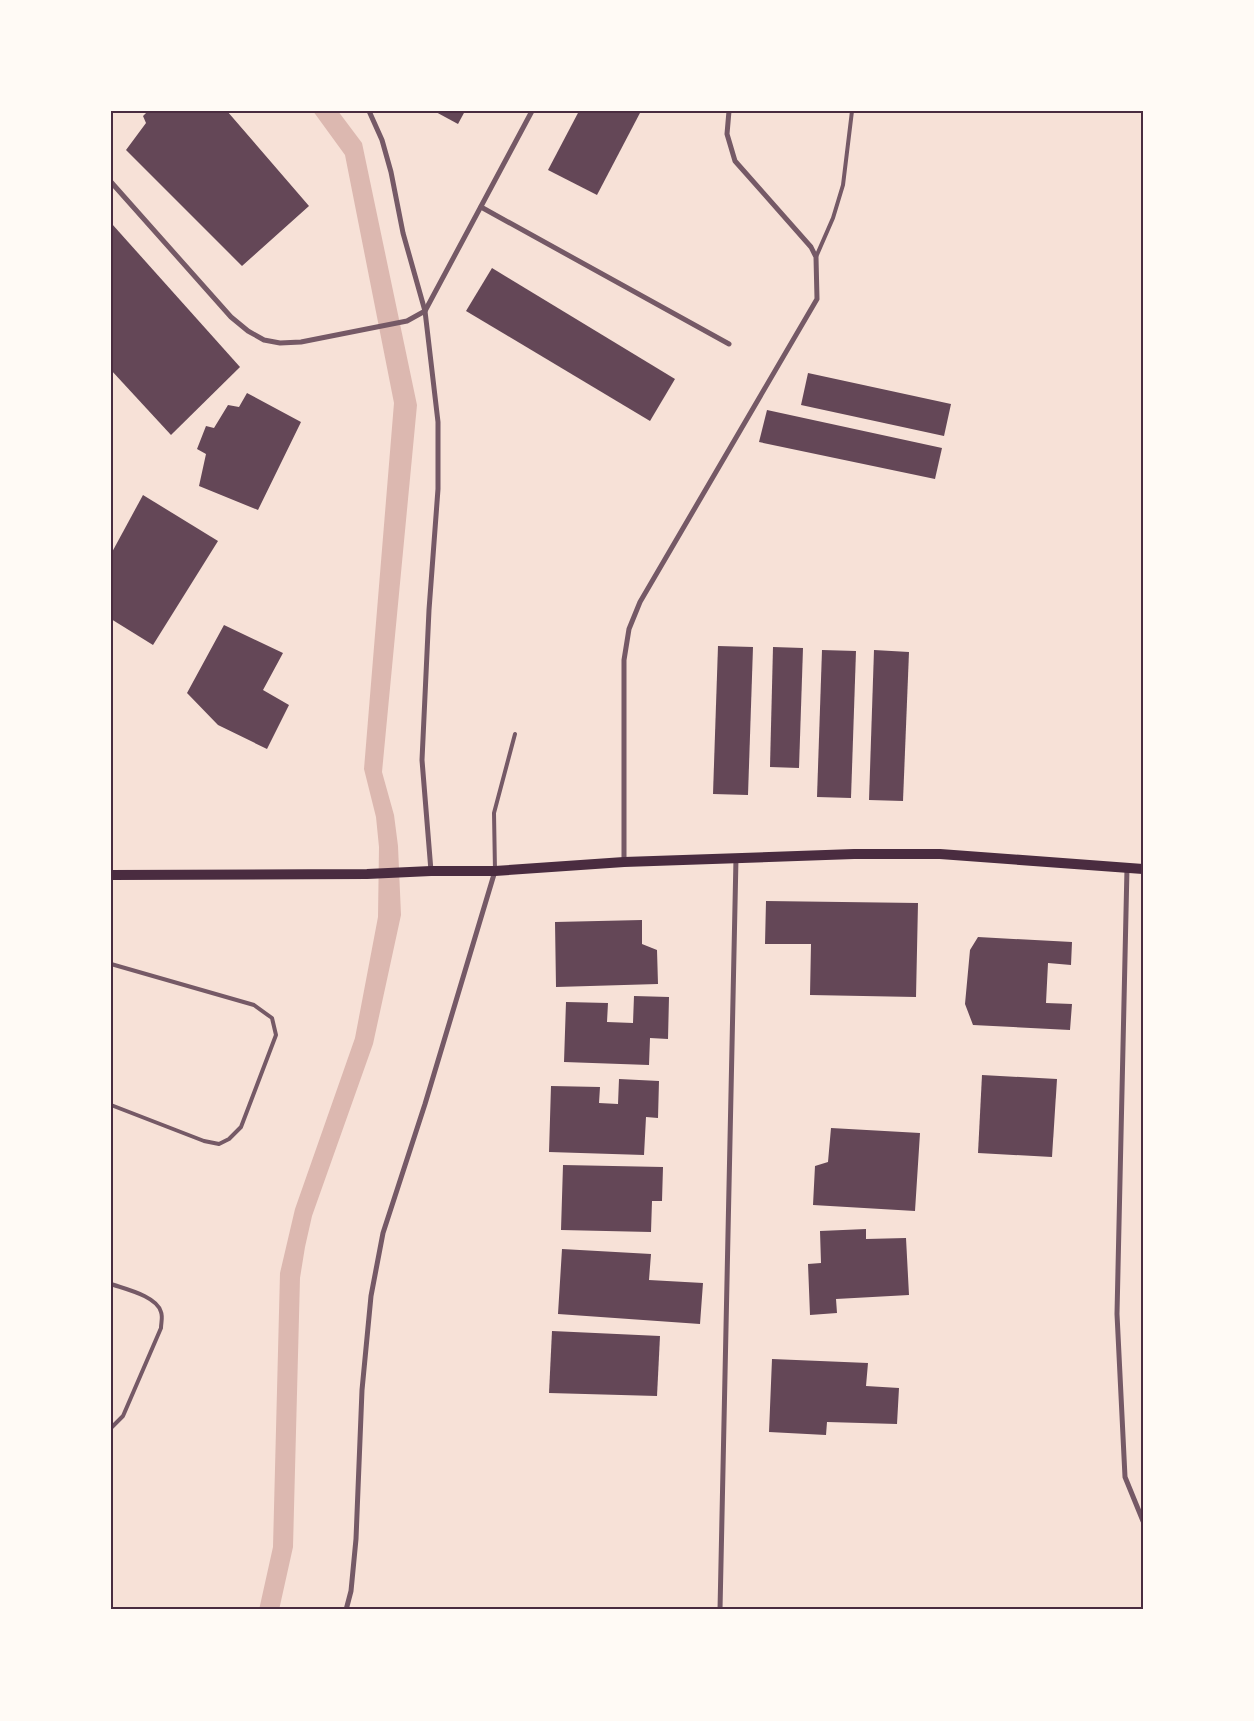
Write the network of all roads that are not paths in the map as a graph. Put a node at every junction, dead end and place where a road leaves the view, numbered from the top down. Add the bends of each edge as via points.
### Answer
1 (369, 111) edge
2 (532, 111) edge
3 (729, 111) edge
4 (852, 111) edge
5 (111, 182) edge
6 (481, 207) junction
7 (816, 257) junction
8 (425, 311) junction
9 (729, 344) dead end
10 (515, 734) dead end
11 (736, 858) junction
12 (624, 862) junction
13 (1127, 868) junction
14 (1143, 869) edge
15 (431, 871) junction
16 (495, 871) junction
17 (111, 875) edge
18 (111, 964) edge
19 (111, 1105) edge
20 (111, 1284) edge
21 (111, 1428) edge
22 (1143, 1521) edge
23 (346, 1610) edge
24 (720, 1610) edge

1 - 8 street via 391,172 403,233
2 - 6 street
3 - 7 street via 727,134 735,161 811,246
4 - 7 lane via 843,185
5 - 8 street via 231,317 264,340 300,342 367,330 407,321
6 - 8 street
6 - 9 street
7 - 12 street via 817,299 640,602 629,629 624,660
8 - 15 street via 438,422 438,489 428,610 422,760
10 - 16 lane via 494,813
11 - 12 main road
11 - 13 main road via 940,854
11 - 24 street
12 - 16 main road
13 - 14 main road
13 - 22 street via 1117,1314 1125,1477
15 - 16 main road
15 - 17 main road
16 - 23 street via 425,1104 382,1233 371,1296 362,1390 356,1539
18 - 19 lane via 254,1005 272,1018 276,1035 242,1127 229,1140 219,1144 204,1141
20 - 21 lane via 145,1296 162,1312 161,1328 123,1416

